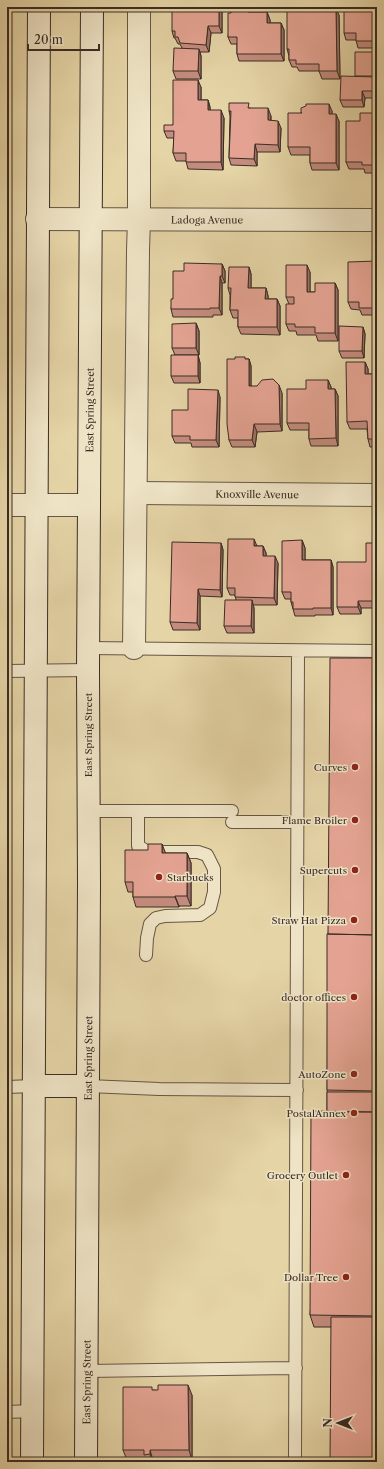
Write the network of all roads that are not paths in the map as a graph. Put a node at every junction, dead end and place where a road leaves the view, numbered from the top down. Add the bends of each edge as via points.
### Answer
1 (39, 7) edge
2 (92, 7) edge
3 (139, 7) edge
4 (37, 219) junction
5 (90, 219) junction
6 (139, 219) junction
7 (377, 220) edge
8 (136, 493) junction
9 (377, 495) edge
10 (7, 505) edge
11 (35, 505) junction
12 (90, 506) junction
13 (88, 648) junction
14 (134, 648) junction
15 (298, 651) junction
16 (377, 651) edge
17 (88, 670) junction
18 (7, 671) edge
19 (35, 671) junction
20 (89, 811) junction
21 (138, 812) junction
22 (298, 822) junction
23 (146, 955) dead end
24 (33, 1086) junction
25 (88, 1086) junction
26 (7, 1087) edge
27 (297, 1090) junction
28 (296, 1368) junction
29 (87, 1372) junction
30 (32, 1411) junction
31 (7, 1412) edge
32 (32, 1462) edge
33 (86, 1462) edge
34 (295, 1462) edge

1 - 4 main road
2 - 5 main road, East Spring Street
3 - 6 main road
4 - 5 main road, Ladoga Avenue
4 - 11 main road
5 - 6 main road, Ladoga Avenue
5 - 12 main road, East Spring Street
6 - 7 main road, Ladoga Avenue
6 - 8 main road
8 - 9 main road, Knoxville Avenue
8 - 14 main road
10 - 11 main road
11 - 12 main road
11 - 19 main road
12 - 13 main road, East Spring Street
13 - 14 lane
13 - 17 main road, East Spring Street
14 - 15 lane
15 - 16 lane
15 - 22 lane
17 - 19 lane
17 - 20 main road, East Spring Street
18 - 19 lane
19 - 24 main road
20 - 21 lane
20 - 25 main road, East Spring Street
21 - 22 lane
21 - 23 lane via 138,846 148,852 198,852 207,855 214,869 214,892 210,908 200,915 156,918 150,924
22 - 27 lane
24 - 25 main road
24 - 26 lane
24 - 30 main road
25 - 27 lane
25 - 29 main road, East Spring Street
27 - 28 lane
28 - 29 lane
28 - 34 lane
29 - 33 main road, East Spring Street
30 - 31 lane
30 - 32 main road

